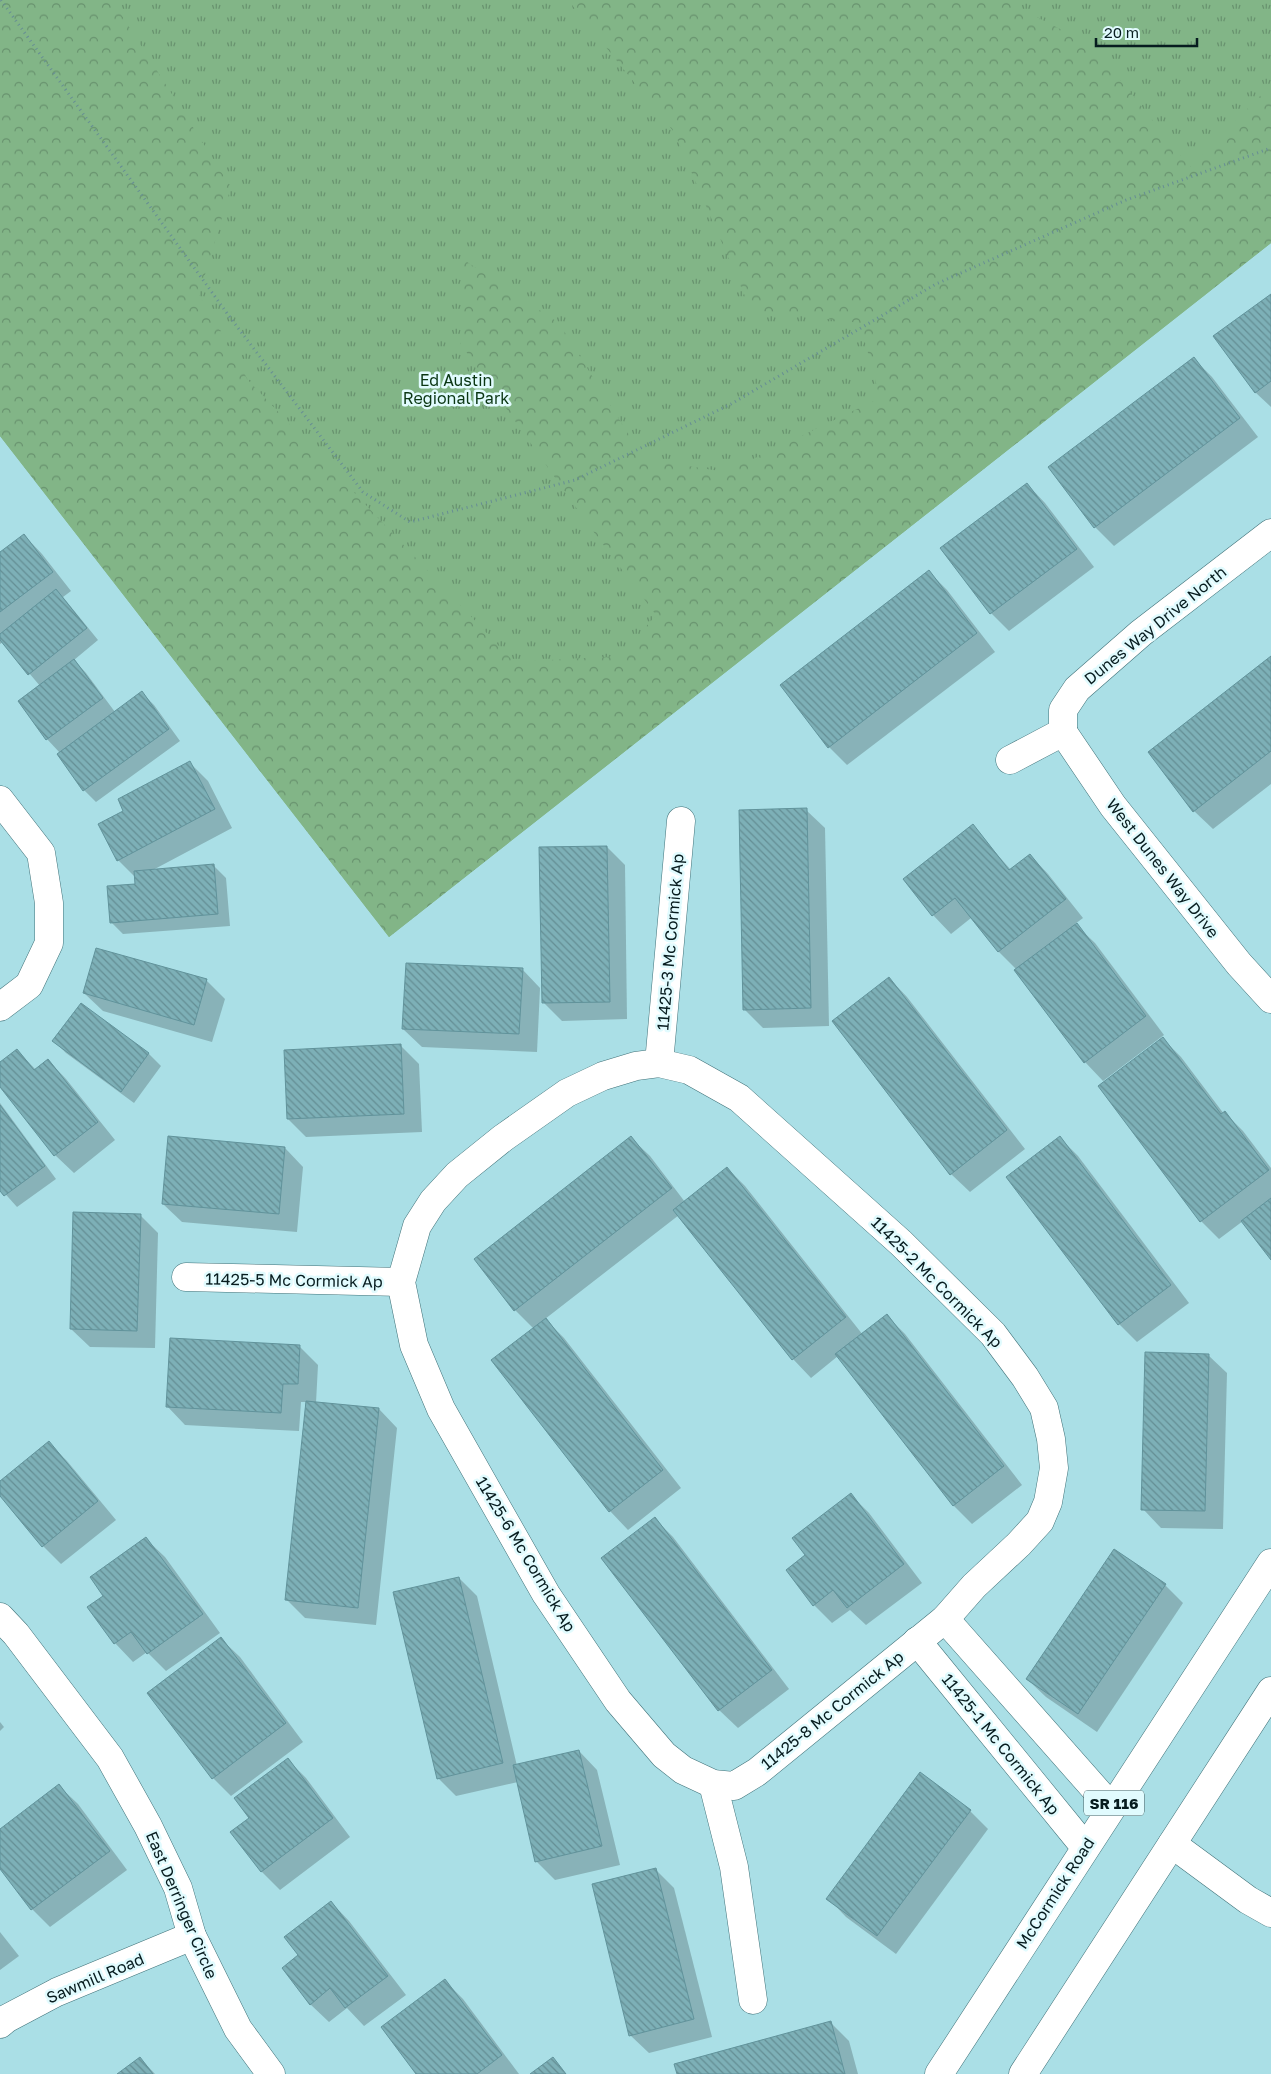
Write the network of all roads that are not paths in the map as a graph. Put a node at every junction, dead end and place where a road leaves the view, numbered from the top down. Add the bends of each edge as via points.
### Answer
1 (1271, 532) edge
2 (1063, 732) junction
3 (1010, 760) dead end
4 (0, 800) edge
5 (681, 821) dead end
6 (1271, 999) edge
7 (0, 1006) edge
8 (659, 1064) junction
9 (186, 1277) dead end
10 (401, 1282) junction
11 (1271, 1563) edge
12 (0, 1617) edge
13 (945, 1618) junction
14 (917, 1641) junction
15 (1271, 1691) edge
16 (713, 1784) junction
17 (1111, 1807) junction
18 (1172, 1844) junction
19 (1085, 1847) junction
20 (1271, 1913) edge
21 (192, 1936) junction
22 (753, 2000) dead end
23 (0, 2024) edge
24 (271, 2074) edge
25 (938, 2074) edge
26 (1023, 2074) edge

1 - 2 street, Dunes Way Drive North via 1140,633 1078,688 1063,710
2 - 3 street
2 - 6 street, West Dunes Way Drive via 1114,806 1239,964
4 - 7 street via 40,853 48,903 49,943 29,985
5 - 8 street, 11425-3 Mc Cormick Ap
8 - 10 street, 11425-2 Mc Cormick Ap via 636,1066 603,1076 567,1093 457,1175 433,1201 417,1226
8 - 13 street, 11425-2 Mc Cormick Ap via 689,1070 739,1098 811,1161 901,1243 993,1334 1044,1408 1054,1468 1040,1521
9 - 10 street, 11425-5 Mc Cormick Ap
10 - 16 street, 11425-6 Mc Cormick Ap via 414,1345 441,1409 546,1594 618,1701 664,1755 683,1770
11 - 17 street, McCormick Road / SR 116
12 - 21 street, East Derringer Circle via 110,1758 178,1888
13 - 14 street, 11425-8 Mc Cormick Ap
13 - 17 street
14 - 16 street, 11425-8 Mc Cormick Ap via 758,1772 734,1786
14 - 19 street, 11425-1 Mc Cormick Ap
15 - 18 street
16 - 22 street via 734,1867
17 - 19 street, McCormick Road / SR 116
18 - 20 street
18 - 26 street
19 - 25 street, McCormick Road / SR 116
21 - 23 street, Sawmill Road via 57,1992
21 - 24 street, East Derringer Circle via 238,2029

